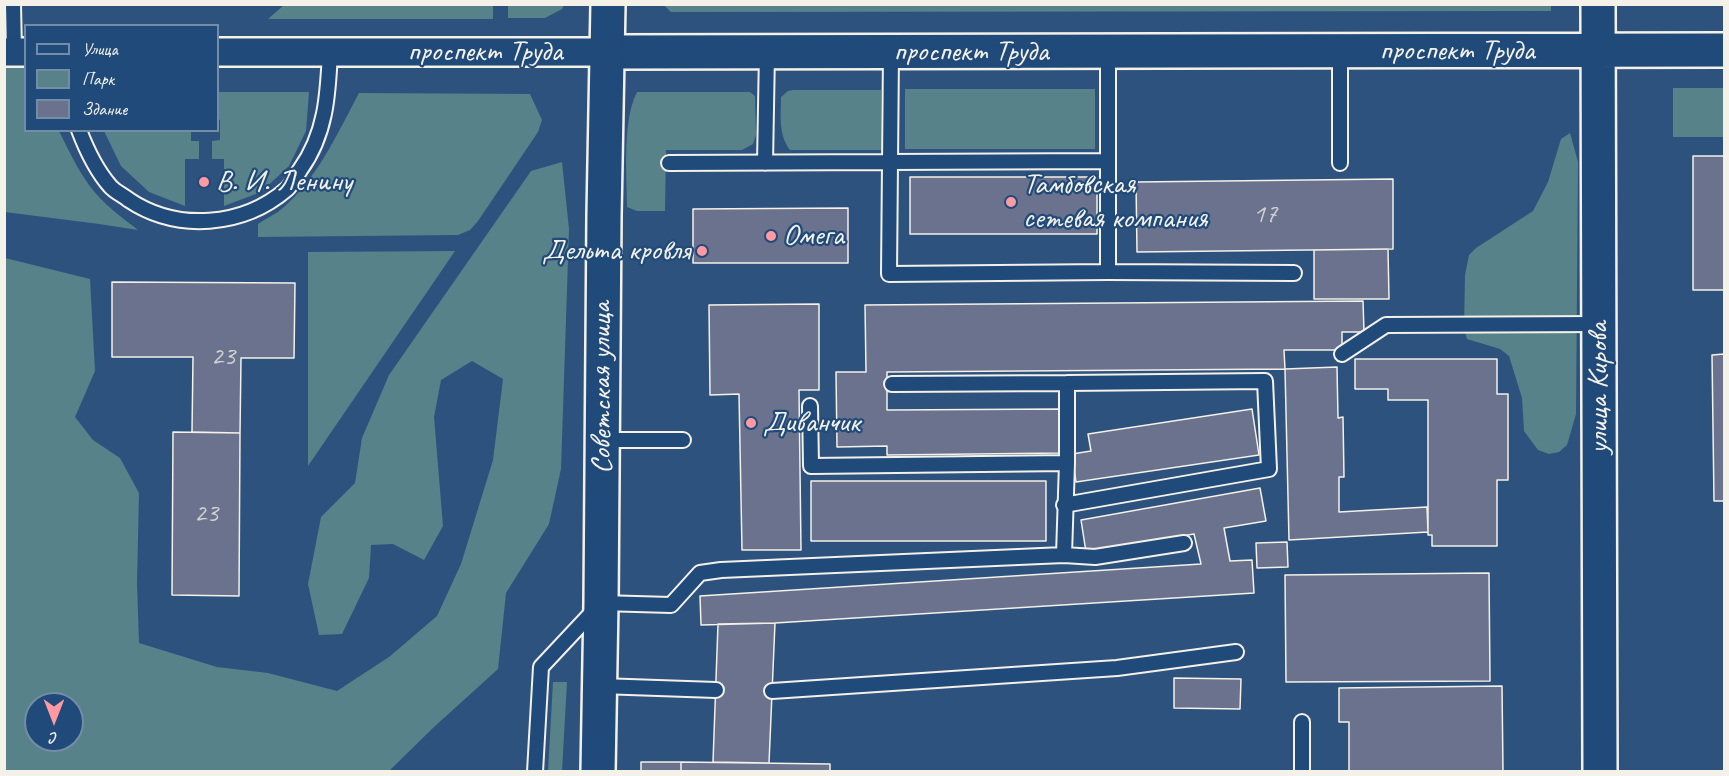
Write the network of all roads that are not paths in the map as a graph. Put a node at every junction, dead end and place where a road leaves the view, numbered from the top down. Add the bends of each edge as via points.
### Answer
1 (13, 4) edge
2 (608, 4) edge
3 (1598, 4) edge
4 (1725, 50) edge
5 (1340, 51) junction
6 (1598, 51) junction
7 (15, 52) edge
8 (219, 52) edge
9 (330, 52) junction
10 (608, 52) junction
11 (767, 52) junction
12 (891, 52) junction
13 (1108, 52) junction
14 (80, 132) edge
15 (1107, 161) junction
16 (890, 162) junction
17 (669, 163) dead end
18 (765, 163) junction
19 (1340, 163) dead end
20 (1108, 272) junction
21 (1294, 273) dead end
22 (1598, 324) junction
23 (1342, 354) dead end
24 (1066, 383) junction
25 (892, 384) dead end
26 (810, 406) dead end
27 (602, 440) junction
28 (683, 440) dead end
29 (1067, 463) junction
30 (1064, 505) junction
31 (1184, 543) dead end
32 (1064, 555) junction
33 (601, 603) junction
34 (1236, 652) dead end
35 (600, 686) junction
36 (716, 690) dead end
37 (772, 691) dead end
38 (1302, 722) dead end
39 (535, 771) edge
40 (598, 771) edge
41 (1302, 771) edge
42 (1600, 771) edge

1 - 7 lane
2 - 10 street, Советская улица
3 - 6 street, улица Кирова
4 - 6 street, проспект Труда
5 - 6 street, проспект Труда
5 - 13 street, проспект Труда
5 - 19 lane
6 - 22 street, улица Кирова
8 - 9 street, проспект Труда
9 - 10 street, проспект Труда
9 - 14 lane via 324,119 309,158 288,188 255,210 219,221 180,221 143,209 112,188 90,158
10 - 11 street, проспект Труда
10 - 27 street, Советская улица
11 - 12 street, проспект Труда
11 - 18 lane
12 - 13 street, проспект Труда
12 - 16 lane
13 - 15 lane
15 - 16 lane
15 - 20 lane
16 - 18 lane
16 - 20 lane via 889,274
17 - 18 lane
20 - 21 lane
22 - 23 lane via 1386,325
22 - 42 street, улица Кирова
24 - 25 lane
24 - 29 lane
24 - 30 lane via 1265,381 1269,469
26 - 29 lane via 811,466
27 - 28 lane
27 - 33 street, Советская улица
29 - 30 lane
30 - 32 lane
31 - 32 lane via 1095,557
32 - 33 lane via 721,570 700,573 671,605
33 - 35 street, Советская улица
33 - 39 lane via 541,667
34 - 37 lane via 1117,668
35 - 36 lane
35 - 40 street, Советская улица
38 - 41 lane

